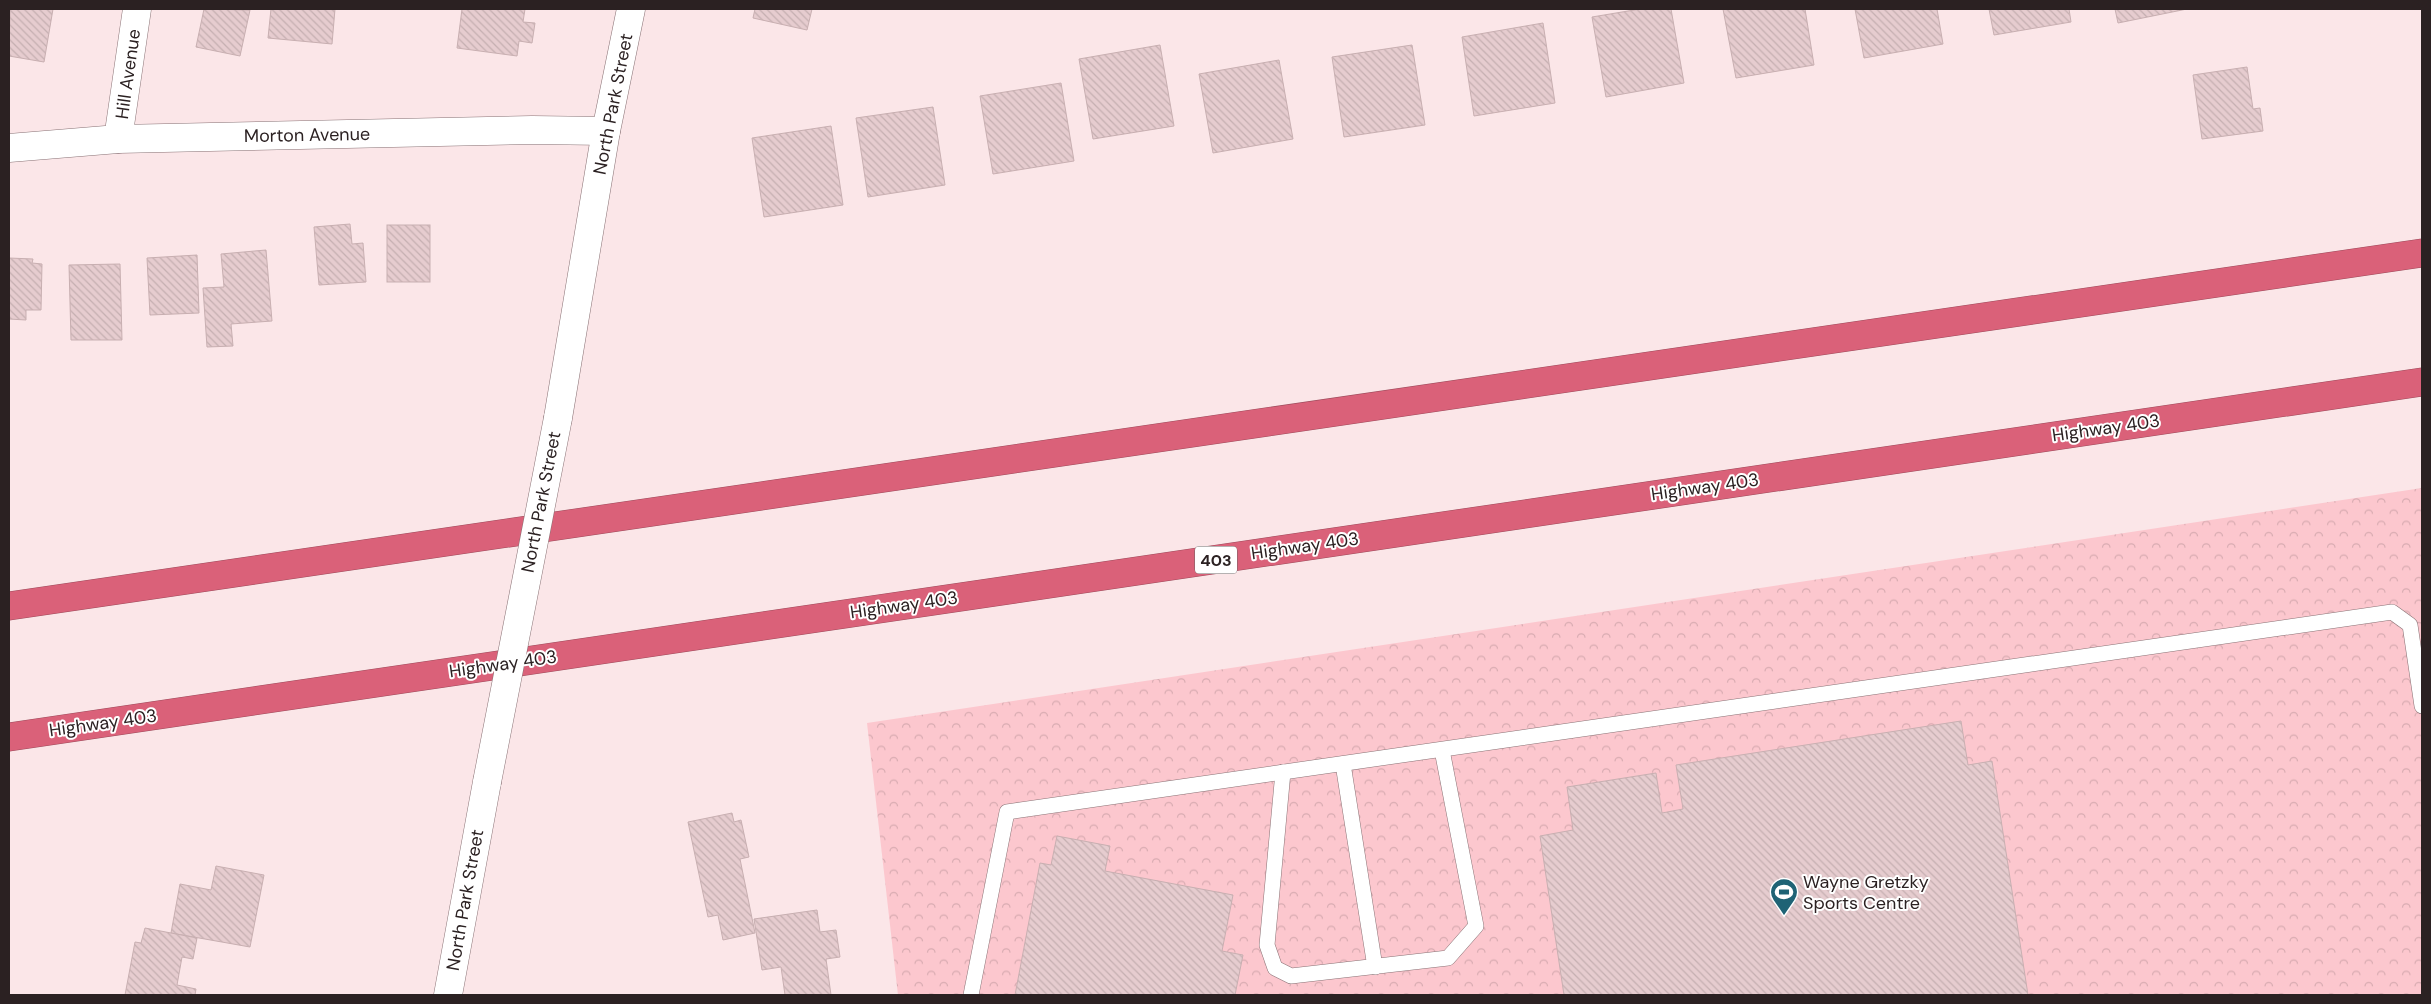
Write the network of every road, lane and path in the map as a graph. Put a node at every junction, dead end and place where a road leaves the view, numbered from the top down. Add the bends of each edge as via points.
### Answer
1 (137, 9) edge
2 (631, 9) edge
3 (606, 131) junction
4 (118, 139) junction
5 (9, 148) edge
6 (2422, 252) edge
7 (2422, 382) edge
8 (9, 606) edge
9 (2422, 706) edge
10 (9, 737) edge
11 (1442, 750) junction
12 (1343, 764) junction
13 (1283, 772) junction
14 (1375, 967) junction
15 (448, 995) edge
16 (971, 995) edge

1 - 4 main road, Hill Avenue
2 - 3 main road, North Park Street
3 - 4 main road, Morton Avenue
3 - 15 main road, North Park Street, bridge via 558,418
4 - 5 main road, Morton Avenue
6 - 8 highway
7 - 10 highway, Highway 403 / 403
9 - 11 lane via 2410,625 2392,612
11 - 12 lane
11 - 14 lane via 1476,926 1448,958
12 - 13 lane
12 - 14 lane
13 - 14 lane via 1267,945 1275,968 1291,976
13 - 16 lane via 1007,812

